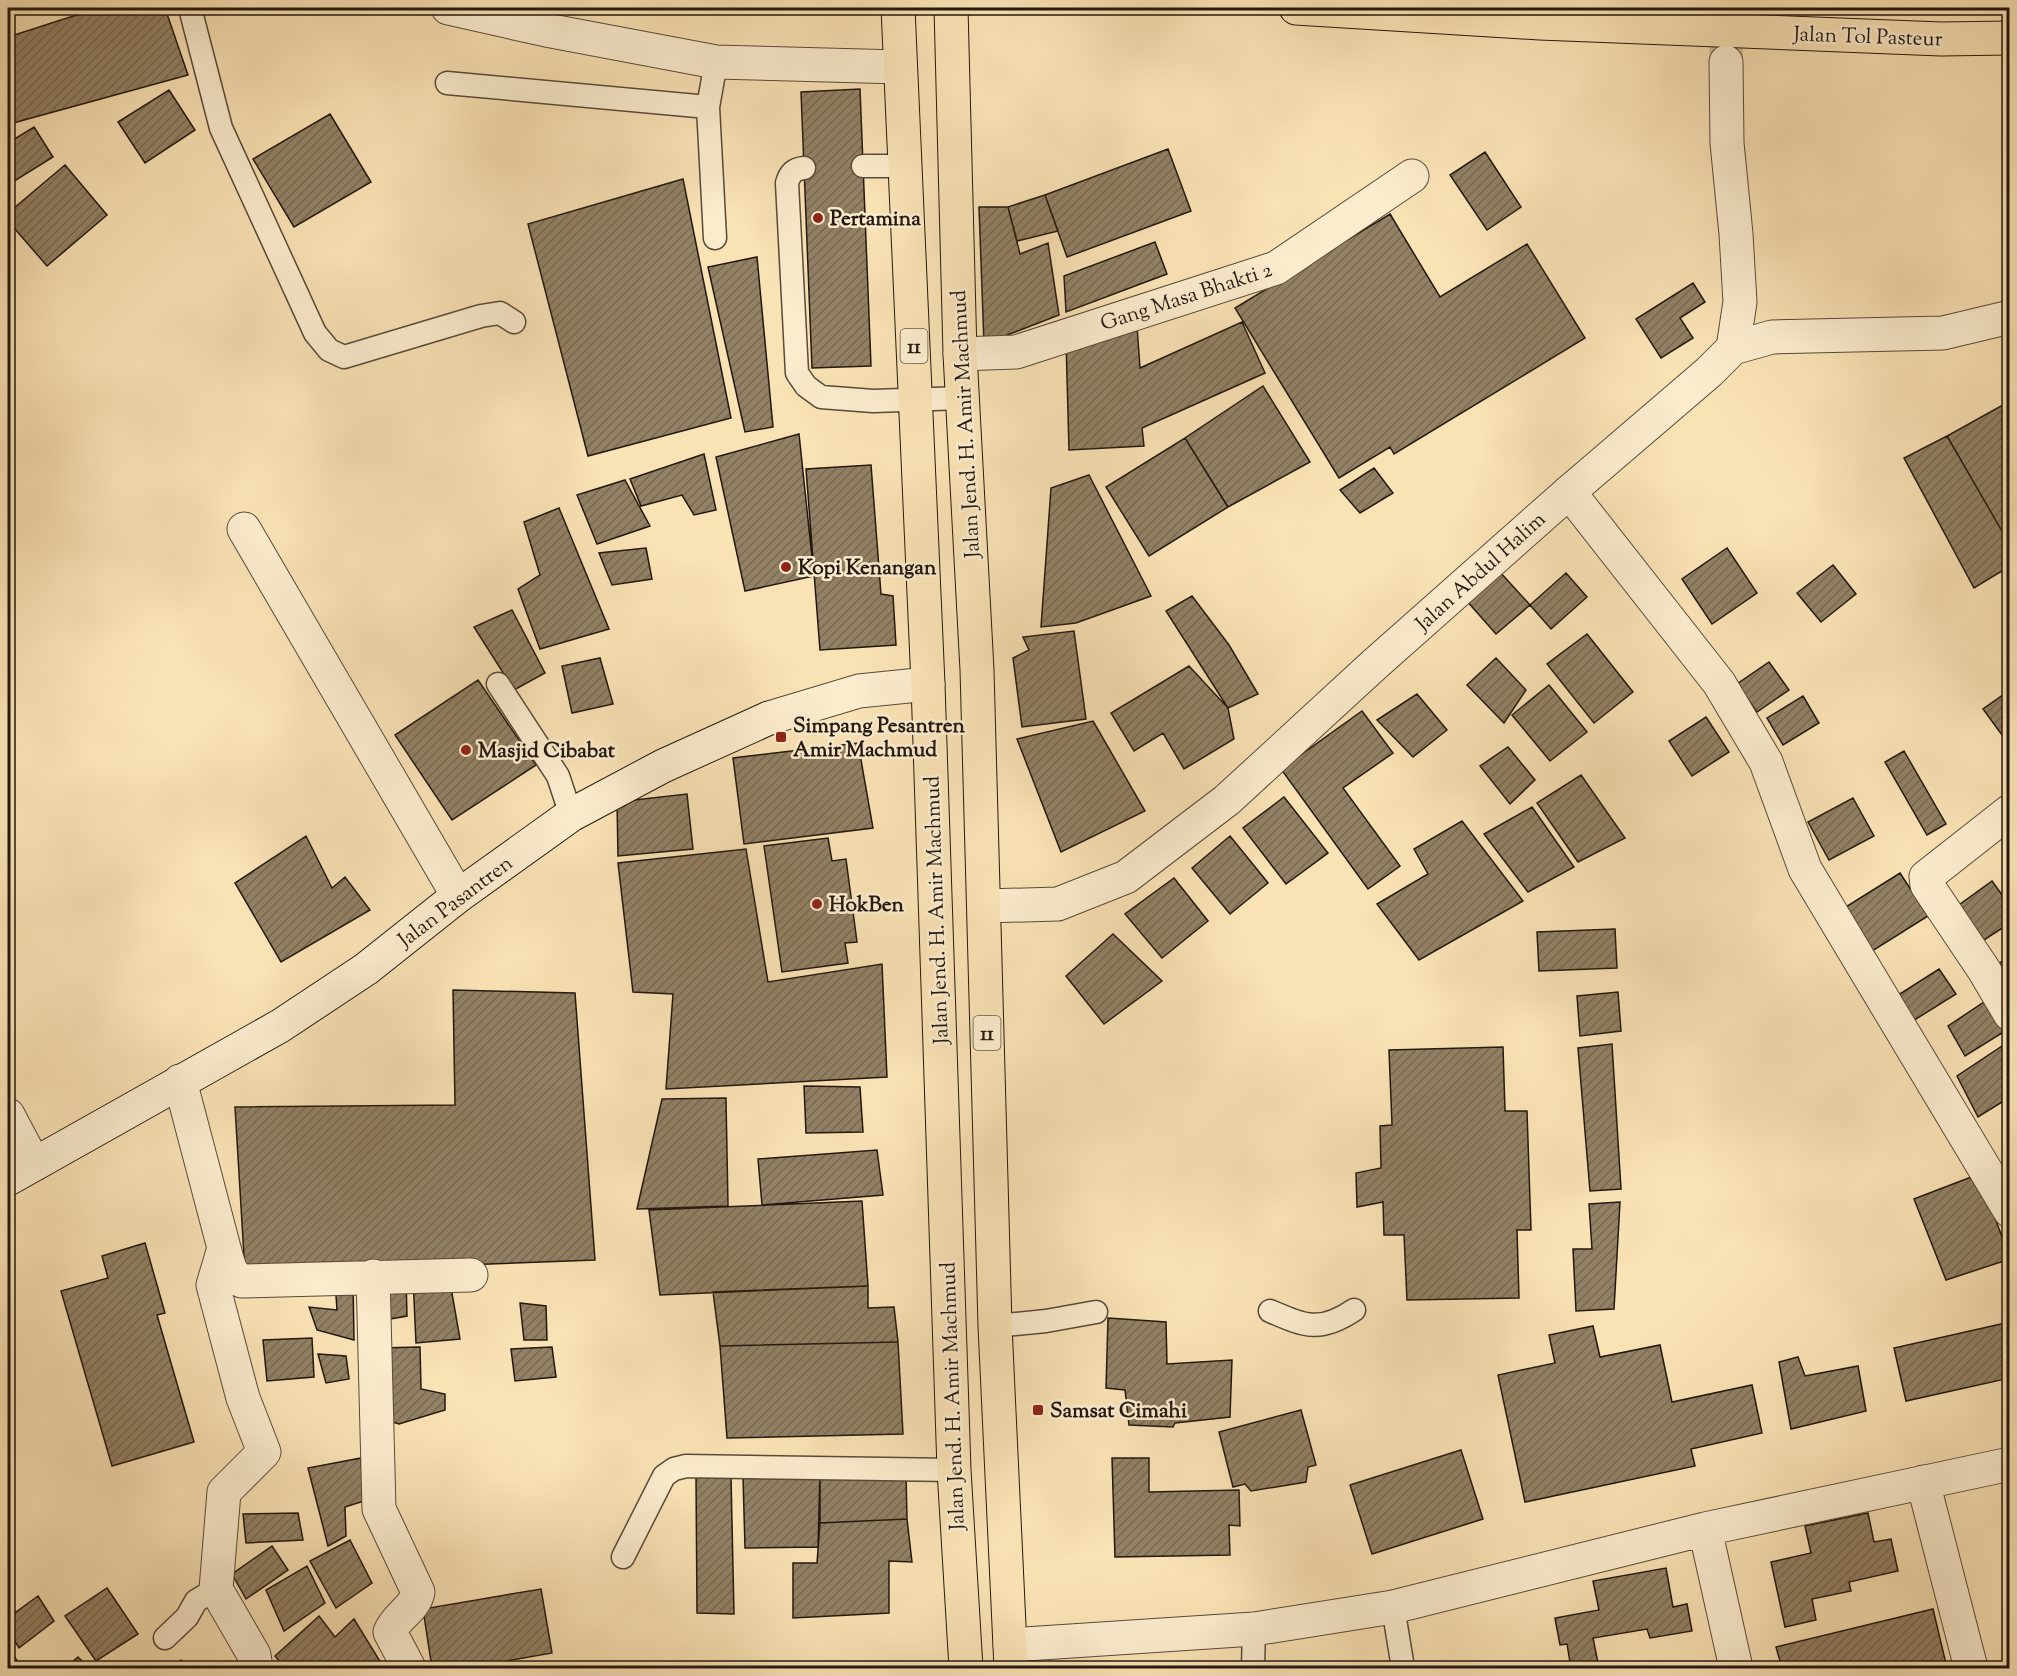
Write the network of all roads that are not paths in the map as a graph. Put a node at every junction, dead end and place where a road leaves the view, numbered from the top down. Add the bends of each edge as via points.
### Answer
1 (190, 8) edge
2 (448, 8) edge
3 (898, 8) edge
4 (951, 8) edge
5 (1296, 8) edge
6 (2010, 38) edge
7 (716, 62) junction
8 (1726, 62) tunnel mouth
9 (900, 66) junction
10 (447, 82) dead end
11 (708, 107) junction
12 (863, 166) dead end
13 (905, 166) junction
14 (804, 168) dead end
15 (1412, 176) dead end
16 (715, 238) dead end
17 (2010, 316) edge
18 (514, 322) dead end
19 (1732, 348) junction
20 (960, 354) junction
21 (963, 398) junction
22 (916, 400) junction
23 (1569, 492) junction
24 (244, 529) dead end
25 (498, 684) dead end
26 (928, 684) junction
27 (2010, 811) edge
28 (571, 815) junction
29 (458, 896) junction
30 (984, 906) junction
31 (2010, 1014) edge
32 (180, 1081) junction
33 (8, 1115) edge
34 (21, 1172) edge
35 (2010, 1211) edge
36 (224, 1248) junction
37 (471, 1275) dead end
38 (373, 1276) junction
39 (1354, 1310) dead end
40 (1270, 1311) dead end
41 (1096, 1312) dead end
42 (995, 1326) junction
43 (2010, 1464) edge
44 (954, 1470) junction
45 (1923, 1482) junction
46 (1705, 1529) junction
47 (623, 1557) dead end
48 (216, 1589) junction
49 (1393, 1607) junction
50 (1254, 1629) junction
51 (165, 1638) dead end
52 (1011, 1657) edge
53 (256, 1668) edge
54 (409, 1668) edge
55 (966, 1668) edge
56 (1253, 1668) edge
57 (1403, 1668) edge
58 (1736, 1668) edge
59 (1971, 1668) edge

1 - 18 lane via 221,128 315,333 329,350 344,357 500,312
2 - 7 street
3 - 9 highway, Jalan Jend. H. Amir Machmud / 11
4 - 20 highway, Jalan Jend. H. Amir Machmud / 11
5 - 6 highway, Jalan Tol Pasteur via 1540,23 1941,39
7 - 9 street
7 - 11 lane
8 - 19 street via 1727,142 1740,302
9 - 13 highway, Jalan Jend. H. Amir Machmud / 11
10 - 11 lane
11 - 16 lane
12 - 13 lane
13 - 22 highway, Jalan Jend. H. Amir Machmud / 11
14 - 22 lane via 790,174 787,183 797,373 821,397
15 - 20 street, Gang Masa Bhakti 2 via 1276,268 1016,352
17 - 19 street via 1943,333 1772,337
19 - 23 street, Jalan Abdul Halim
20 - 21 highway, Jalan Jend. H. Amir Machmud / 11
21 - 22 lane
21 - 30 highway, Jalan Jend. H. Amir Machmud / 11
22 - 26 highway, Jalan Jend. H. Amir Machmud / 11
23 - 30 street, Jalan Abdul Halim via 1227,800 1126,877 1058,904
23 - 35 street via 1719,683 1766,762 1805,869
24 - 29 street
25 - 28 lane via 558,776
26 - 28 street, Jalan Pasantren via 859,691 769,718 663,766
26 - 44 highway, Jalan Jend. H. Amir Machmud / 11
27 - 31 street via 1926,877 1927,885
28 - 29 street, Jalan Pasantren
29 - 32 street, Jalan Pasantren via 366,969 280,1026
30 - 42 highway, Jalan Jend. H. Amir Machmud / 11
32 - 34 street, Jalan Pasantren
32 - 36 street
33 - 34 street
36 - 38 street via 232,1273 242,1281
36 - 48 street via 213,1285 243,1398 264,1452 224,1492
37 - 38 street
38 - 54 street via 379,1509 418,1592 416,1601 390,1632
39 - 40 lane via 1337,1322 1315,1326
41 - 42 lane
42 - 52 highway, Jalan Jend. H. Amir Machmud / 11
43 - 45 street
44 - 47 lane via 686,1466 674,1469 664,1476
44 - 55 highway, Jalan Jend. H. Amir Machmud / 11
45 - 46 street
45 - 59 street
46 - 49 street
46 - 58 street
48 - 51 lane via 196,1601 187,1617
48 - 53 street via 254,1655
49 - 50 street
49 - 57 lane
50 - 52 street
50 - 56 lane

